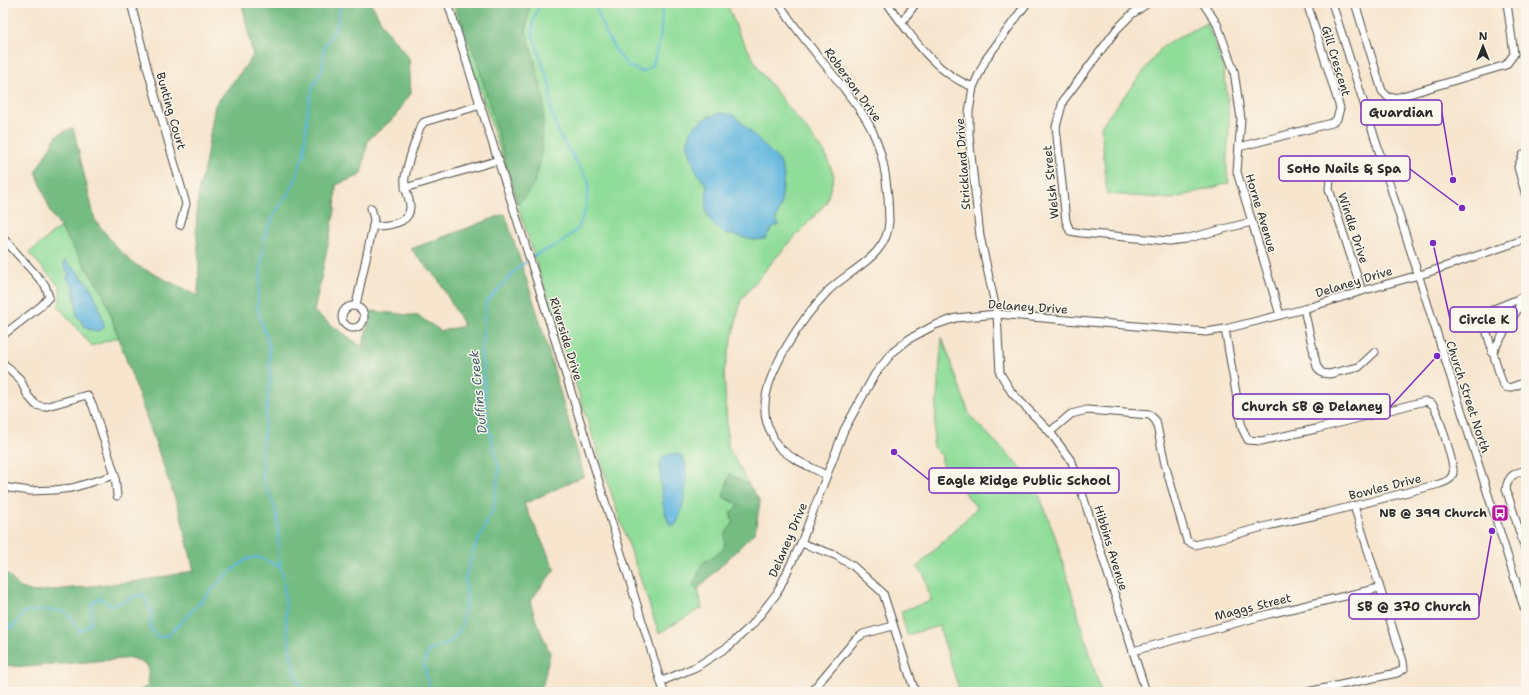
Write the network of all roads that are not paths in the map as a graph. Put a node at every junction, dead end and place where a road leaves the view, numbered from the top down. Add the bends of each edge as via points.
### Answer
1 (131, 3) edge
2 (448, 3) edge
3 (779, 3) edge
4 (887, 3) edge
5 (916, 3) edge
6 (1027, 3) edge
7 (1148, 3) edge
8 (1203, 3) edge
9 (1307, 3) edge
10 (1332, 3) edge
11 (1355, 3) edge
12 (1507, 3) edge
13 (902, 22) junction
14 (973, 87) junction
15 (481, 105) junction
16 (1239, 147) junction
17 (1522, 155) dead end
18 (499, 160) junction
19 (1382, 162) junction
20 (405, 188) junction
21 (1526, 196) edge
22 (370, 208) dead end
23 (1251, 222) junction
24 (180, 225) dead end
25 (373, 226) junction
26 (3, 238) edge
27 (1526, 239) edge
28 (1418, 275) junction
29 (1362, 291) junction
30 (1523, 297) edge
31 (356, 305) dead end
32 (1304, 309) junction
33 (997, 314) junction
34 (1280, 315) junction
35 (1225, 329) junction
36 (3, 335) edge
37 (1375, 352) dead end
38 (1492, 352) junction
39 (3, 363) edge
40 (1526, 382) edge
41 (1050, 432) junction
42 (1526, 470) edge
43 (115, 474) junction
44 (826, 475) junction
45 (3, 487) edge
46 (118, 496) dead end
47 (1354, 506) junction
48 (801, 543) junction
49 (1526, 552) edge
50 (1379, 588) junction
51 (1526, 614) edge
52 (893, 626) junction
53 (1133, 651) junction
54 (662, 681) junction
55 (814, 691) edge
56 (664, 692) edge
57 (914, 692) edge
58 (1146, 692) edge
59 (1307, 692) edge

1 - 24 street, Bunting Court via 186,204
2 - 15 street, Riverside Drive
3 - 44 street, Roberson Drive via 790,21 864,116 881,154 886,180 889,221 882,245 872,257 829,290 804,319 772,376 765,398 767,426 776,444 790,457
4 - 13 street
5 - 13 street
6 - 14 street, Strickland Drive via 986,59
7 - 23 street, Welsh Street via 1117,29 1063,102 1056,127 1066,221 1070,231 1169,241
8 - 16 street, Horne Avenue via 1217,24 1234,71 1241,119
9 - 16 street, Gill Crescent via 1340,108 1337,119 1332,123
10 - 19 street, Church Street North
11 - 12 street via 1382,91 1389,98 1398,98 1506,65 1514,54
13 - 14 street via 934,62 950,76
14 - 33 street, Strickland Drive via 969,134 980,236
15 - 18 street, Riverside Drive
15 - 20 street via 424,122 420,127 405,178
16 - 23 street, Horne Avenue via 1237,172
17 - 21 street via 1518,168
18 - 20 street
18 - 54 street, Riverside Drive
19 - 28 street, Church Street North
19 - 29 street, Windle Drive via 1336,173 1330,180 1329,189
20 - 25 street via 410,207 406,218 387,226
22 - 25 street via 374,219
23 - 34 street, Horne Avenue
25 - 31 street
26 - 36 street via 45,285 49,297
27 - 28 street, Delaney Drive
28 - 29 street, Delaney Drive
28 - 51 street, Church Street North
29 - 32 street, Delaney Drive
30 - 38 street
30 - 38 street via 1494,309 1486,321
32 - 34 street, Delaney Drive
32 - 37 street via 1317,367 1322,373 1329,374 1359,367
33 - 35 street, Delaney Drive via 1206,332
33 - 41 street, Hibbins Avenue via 1000,373 1023,405
33 - 44 street, Delaney Drive via 956,318 935,325 892,353 875,374 844,430
34 - 35 street, Delaney Drive
35 - 47 street, Bowles Drive via 1242,428 1248,440 1261,441 1323,427 1425,400 1433,405 1439,416 1452,464 1453,473 1449,480
38 - 40 street via 1505,387
39 - 43 street via 20,379 28,396 36,405 44,407 87,395
41 - 47 street, Bowles Drive via 1071,414 1087,410 1150,414 1156,421 1165,464 1187,540 1195,545
41 - 53 street, Hibbins Avenue via 1074,467
42 - 49 street via 1514,474 1507,481 1506,489
43 - 45 street via 72,488 30,491
43 - 46 street
44 - 48 street, Delaney Drive
47 - 50 street
48 - 52 street via 835,555 875,585 883,593
48 - 54 street, Delaney Drive via 777,593 752,625 729,646 709,659
50 - 53 street, Maggs Street via 1268,614
50 - 59 street via 1404,669 1397,673
52 - 55 street via 863,634 855,640
52 - 57 street
53 - 58 street, Hibbins Avenue
54 - 56 street, Riverside Drive

